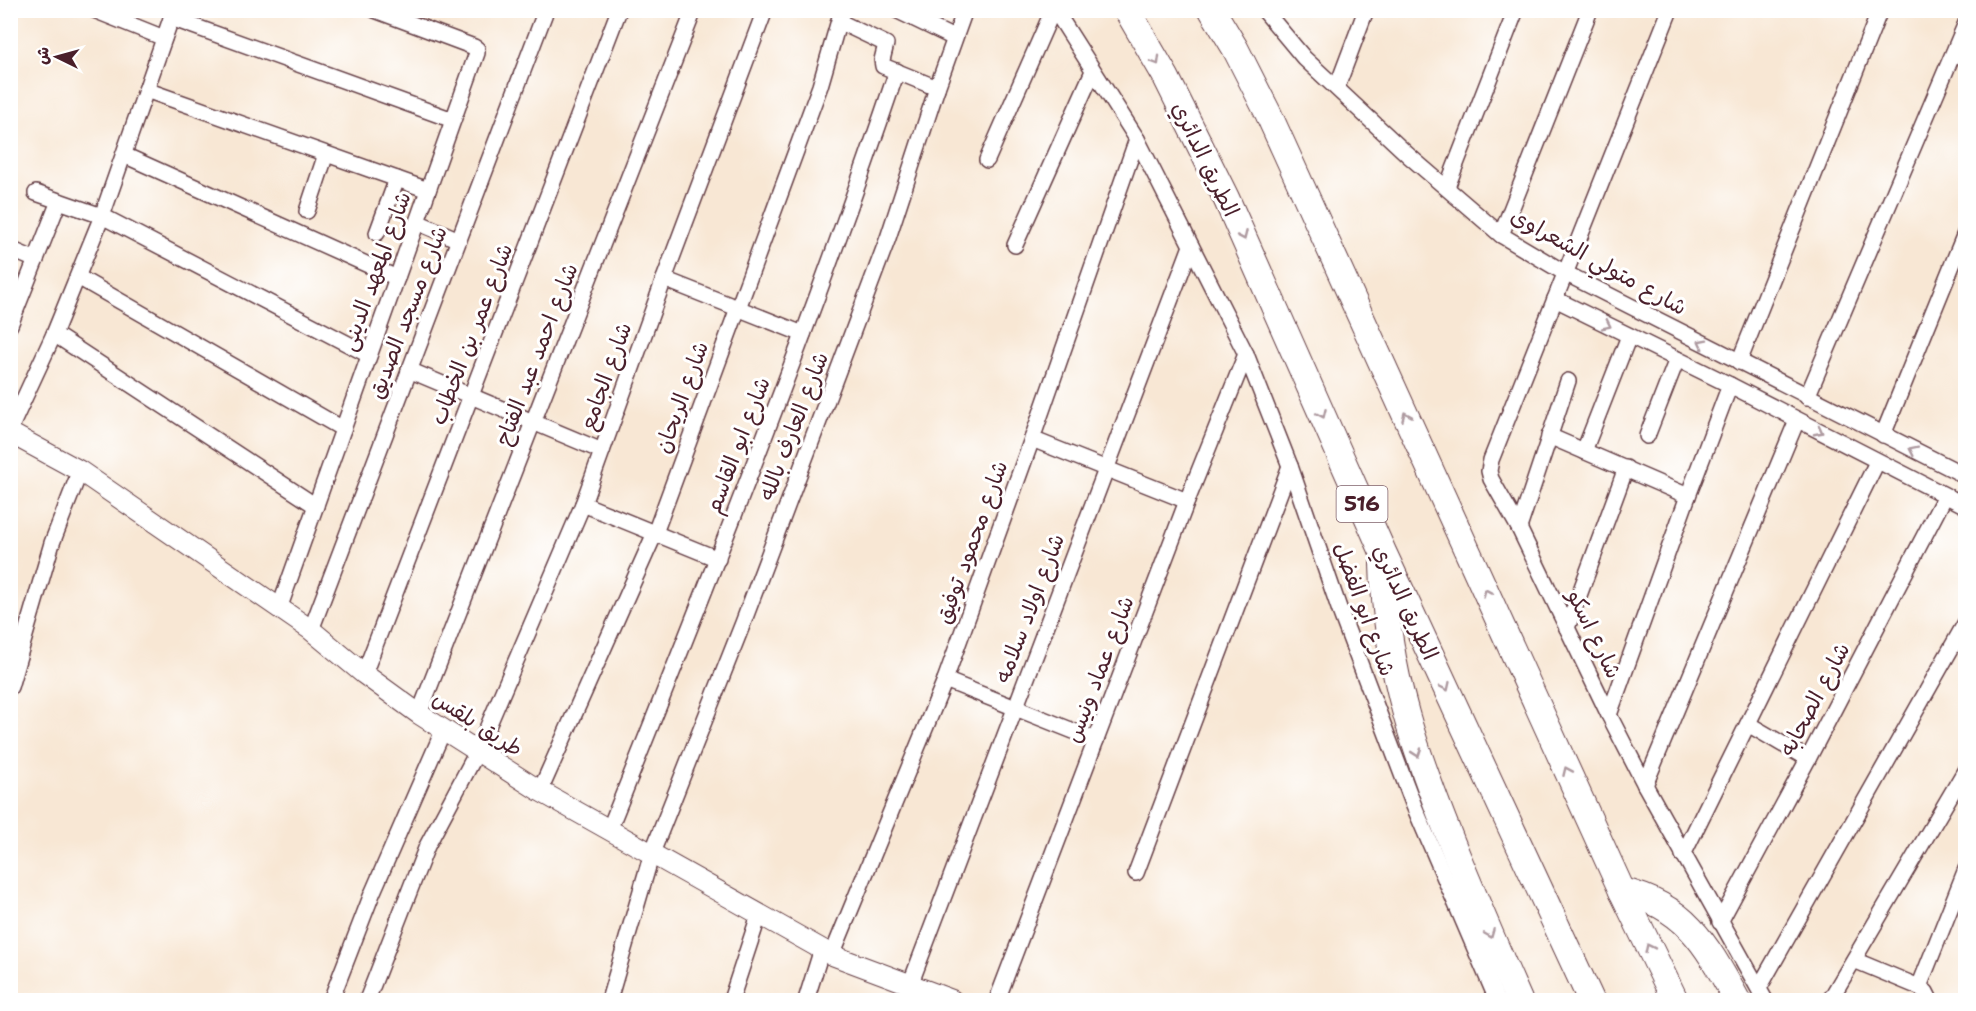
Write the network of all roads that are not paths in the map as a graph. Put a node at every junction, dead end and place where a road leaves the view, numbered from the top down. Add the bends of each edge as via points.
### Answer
1 (94, 10) edge
2 (375, 10) edge
3 (546, 10) edge
4 (619, 10) edge
5 (694, 10) edge
6 (765, 10) edge
7 (896, 10) edge
8 (965, 10) edge
9 (1054, 10) edge
10 (1127, 10) edge
11 (1212, 10) edge
12 (1264, 10) edge
13 (1366, 10) edge
14 (1516, 10) edge
15 (1590, 10) edge
16 (1670, 10) edge
17 (1880, 10) edge
18 (173, 14) edge
19 (841, 16) edge
20 (1965, 23) edge
21 (164, 38) junction
22 (954, 38) junction
23 (897, 71) junction
24 (1093, 71) junction
25 (1337, 87) junction
26 (937, 88) junction
27 (147, 90) junction
28 (453, 120) junction
29 (1137, 139) junction
30 (326, 154) junction
31 (124, 155) junction
32 (987, 160) dead end
33 (397, 179) junction
34 (1447, 188) junction
35 (428, 190) junction
36 (36, 193) dead end
37 (59, 201) junction
38 (307, 211) dead end
39 (102, 216) junction
40 (417, 222) junction
41 (1965, 231) edge
42 (376, 232) dead end
43 (1501, 235) junction
44 (459, 240) junction
45 (1015, 245) dead end
46 (1191, 246) junction
47 (10, 249) edge
48 (36, 260) junction
49 (1565, 273) junction
50 (78, 277) junction
51 (397, 278) junction
52 (664, 279) junction
53 (1555, 299) junction
54 (738, 308) junction
55 (10, 324) edge
56 (54, 334) junction
57 (803, 334) junction
58 (1629, 336) junction
59 (1246, 354) junction
60 (369, 355) junction
61 (1677, 359) junction
62 (1739, 362) junction
63 (409, 370) junction
64 (1568, 381) dead end
65 (1730, 385) junction
66 (471, 396) junction
67 (1807, 397) junction
68 (1797, 420) junction
69 (534, 422) junction
70 (343, 429) junction
71 (10, 431) edge
72 (1882, 435) junction
73 (1549, 436) junction
74 (1647, 436) dead end
75 (1032, 439) junction
76 (602, 451) junction
77 (1584, 451) junction
78 (1877, 462) junction
79 (1290, 466) junction
80 (1626, 468) junction
81 (1106, 469) junction
82 (80, 471) junction
83 (1965, 476) edge
84 (1688, 496) junction
85 (1945, 496) junction
86 (1187, 501) junction
87 (583, 504) junction
88 (316, 506) junction
89 (1965, 506) edge
90 (1519, 528) junction
91 (655, 533) junction
92 (1383, 552) junction
93 (718, 559) junction
94 (279, 609) junction
95 (1965, 622) edge
96 (1567, 627) junction
97 (311, 630) junction
98 (364, 674) junction
99 (945, 680) junction
100 (10, 687) edge
101 (1015, 708) junction
102 (419, 714) junction
103 (1609, 715) junction
104 (1748, 724) junction
105 (443, 731) junction
106 (1096, 740) junction
107 (477, 752) junction
108 (1808, 759) junction
109 (1965, 769) edge
110 (1645, 785) junction
111 (540, 791) junction
112 (609, 830) junction
113 (652, 853) junction
114 (1683, 855) junction
115 (1965, 869) edge
116 (1136, 873) dead end
117 (1622, 891) junction
118 (759, 915) junction
119 (1720, 922) junction
120 (827, 952) junction
121 (1854, 960) junction
122 (910, 986) junction
123 (1754, 996) edge
124 (1926, 997) edge
125 (332, 1000) edge
126 (367, 1000) edge
127 (609, 1000) edge
128 (731, 1000) edge
129 (806, 1000) edge
130 (952, 1000) edge
131 (997, 1000) edge
132 (1497, 1000) edge
133 (1519, 1000) edge
134 (1591, 1000) edge
135 (1675, 1000) edge
136 (1830, 1000) edge

1 - 21 street
2 - 28 street, شارع المعهد الدينى via 477,49
3 - 44 street, شارع مسجد الصديق
4 - 66 street, شارع عمر بن الخطاب
5 - 69 street, شارع احمد عبد الفتاح
6 - 52 street, شارع الجامع
7 - 22 street
8 - 22 street, شارع العارف بالله
9 - 24 street, شارع ابو الفضل
9 - 32 street
10 -> 92 highway, الطريق الدائري / 516 via 1166,77 1226,198
117 -> 11 highway via 1268,113
12 - 25 street, شارع متولي الشعراوى via 1304,58
13 - 25 street
14 - 34 street
15 - 43 street
16 - 49 street, شارع اسكو
17 - 62 street
18 - 21 street
18 - 28 street
19 - 23 street via 886,44 882,64
19 - 54 street, شارع الريحان via 820,86
20 - 67 street
21 - 27 street
22 - 26 street, شارع العارف بالله
23 - 26 street
23 - 57 street, شارع ابو القاسم
24 - 29 street, شارع ابو الفضل
24 - 45 street
25 - 34 street, شارع متولي الشعراوى
26 - 113 street, شارع العارف بالله via 888,238
27 - 30 street
27 - 31 street
28 - 35 street, شارع المعهد الدينى
29 - 46 street, شارع ابو الفضل
29 - 75 street, شارع محمود توفيق
30 - 33 street
30 - 38 street
31 - 39 street
31 - 51 street
33 - 35 street
33 - 42 street
34 - 43 street, شارع متولي الشعراوى
35 - 40 street, شارع المعهد الدينى
36 - 37 street
37 - 39 street
37 - 48 street
39 - 50 street
39 - 60 street
40 - 44 street
40 - 51 street, شارع المعهد الدينى
41 - 72 street
43 - 49 street, شارع متولي الشعراوى
44 - 63 street, شارع مسجد الصديق
46 - 59 street, شارع ابو الفضل
46 - 81 street, شارع اولاد سلامه
47 - 48 street
48 - 55 street
49 - 53 street, شارع اسكو
62 -> 49 street, شارع متولي الشعراوى
50 - 56 street
50 - 70 street
51 - 60 street, شارع المعهد الدينى
52 - 54 street
52 - 76 street, شارع الجامع
53 -> 58 street
53 - 90 street, شارع اسكو via 1489,471
54 - 57 street
54 - 91 street, شارع الريحان
56 - 71 street
56 - 88 street
57 - 93 street, شارع ابو القاسم
58 - 61 street
58 - 77 street
59 - 79 street, شارع ابو الفضل
59 - 86 street, شارع عماد ونيس
60 - 70 street, شارع المعهد الدينى
61 - 65 street
61 - 74 street
62 - 67 street, شارع متولي الشعراوى
63 - 66 street
63 - 97 street, شارع مسجد الصديق
64 - 73 street
65 - 68 street
65 - 84 street
66 - 69 street
66 - 98 street, شارع عمر بن الخطاب
67 - 72 street, شارع متولي الشعراوى
68 -> 78 street
68 - 110 street
69 - 76 street
69 - 102 street, شارع احمد عبد الفتاح
70 - 88 street, شارع المعهد الدينى
71 - 82 main road, طريق بلقس
83 -> 72 street, شارع متولي الشعراوى
73 - 77 street
73 - 90 street
75 - 81 street
75 - 99 street, شارع محمود توفيق
76 - 87 street, شارع الجامع
77 - 80 street
78 - 85 street
78 - 104 street
79 - 116 street
79 - 132 street, شارع ابو الفضل via 1414,806
80 - 84 street
80 - 96 street
81 - 86 street
81 - 101 street, شارع اولاد سلامه
82 - 94 main road, طريق بلقس
82 - 100 street via 52,543
84 - 103 street
85 - 89 street
85 - 108 street, شارع الصحابه
86 - 106 street, شارع عماد ونيس
87 - 91 street
87 - 107 street, شارع الجامع
88 - 94 street, شارع المعهد الدينى
90 - 96 street, شارع اسكو
91 - 93 street
91 - 111 street, شارع الريحان
92 -> 133 highway via 1390,646 1412,738
92 -> 134 highway, الطريق الدائري / 516
93 - 112 street, شارع ابو القاسم
94 - 97 main road, طريق بلقس
95 - 123 street
96 - 103 street, شارع اسكو
97 - 98 main road, طريق بلقس
98 - 102 main road, طريق بلقس
99 - 101 street
99 - 120 street, شارع محمود توفيق
101 - 106 street
101 - 122 street, شارع اولاد سلامه
102 - 105 main road, طريق بلقس
103 - 110 street, شارع اسكو
104 - 108 street
104 - 114 street
105 - 107 main road, طريق بلقس
105 - 125 street via 372,894
106 - 131 street, شارع عماد ونيس
107 - 111 main road, طريق بلقس
107 - 126 street, شارع الجامع via 427,846
108 - 119 street, شارع الصحابه
109 - 121 street
110 - 114 street, شارع اسكو
111 - 112 main road, طريق بلقس
112 - 113 main road, طريق بلقس
113 - 118 main road, طريق بلقس
113 - 127 street, شارع العارف بالله
114 - 119 street, شارع اسكو
115 - 124 street
117 - 123 highway via 1655,902 1686,922
135 -> 117 highway
118 - 120 main road, طريق بلقس
118 - 128 street
119 - 123 street, شارع اسكو
120 - 122 main road, طريق بلقس
120 - 129 street, شارع محمود توفيق
121 - 124 street
121 - 136 street
122 - 130 main road, طريق بلقس

